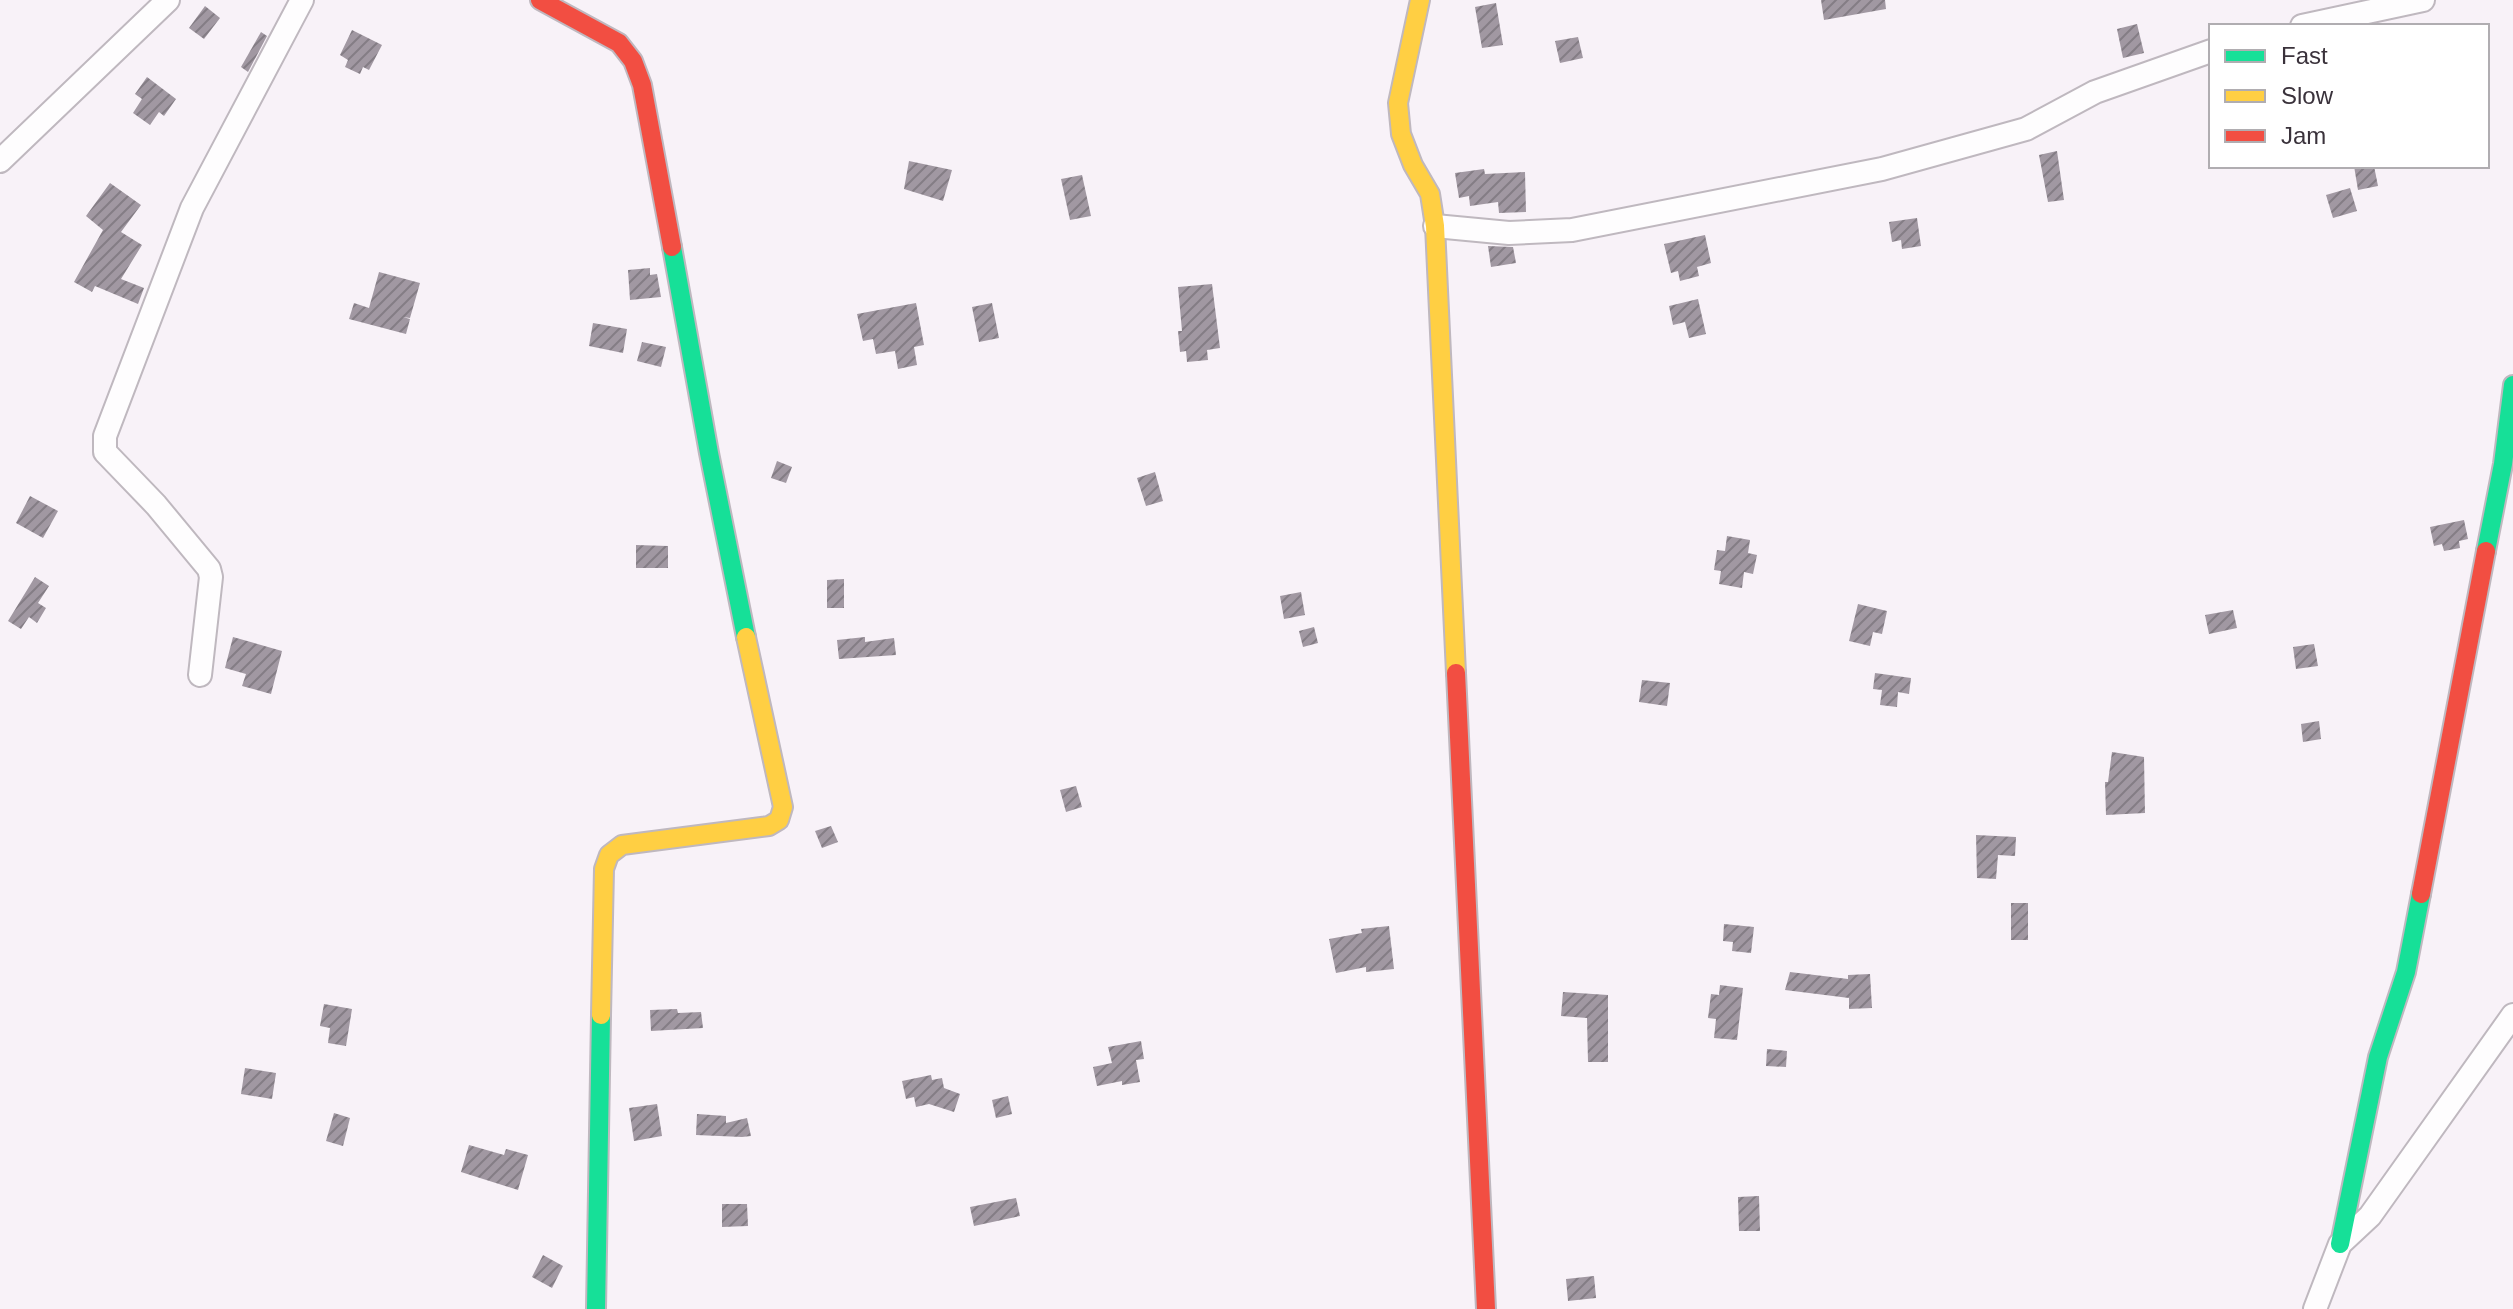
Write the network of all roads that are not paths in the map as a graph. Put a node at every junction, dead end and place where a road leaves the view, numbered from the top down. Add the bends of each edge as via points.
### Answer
1 (168, 0) edge
2 (302, 0) edge
3 (540, 0) edge
4 (1420, 0) edge
5 (2423, 0) edge
6 (2311, 24) edge
7 (2209, 52) edge
8 (0, 161) edge
9 (1435, 226) junction
10 (2513, 385) edge
11 (200, 675) dead end
12 (2513, 1015) edge
13 (2340, 1244) junction
14 (596, 1309) edge
15 (1486, 1309) edge
16 (2315, 1309) edge

1 - 8 street
2 - 11 street via 192,208 105,436 105,452 209,569
3 - 14 street via 619,43 642,85 709,453 783,807 779,820 769,826 622,845 609,855 604,869
4 - 9 street via 1398,103 1401,134 1430,194
5 - 6 street
7 - 9 street via 2095,92 2026,129 1882,169 1572,230 1509,233
9 - 15 street
10 - 13 street via 2503,464 2406,972 2378,1057
12 - 13 street via 2370,1216
13 - 16 street

